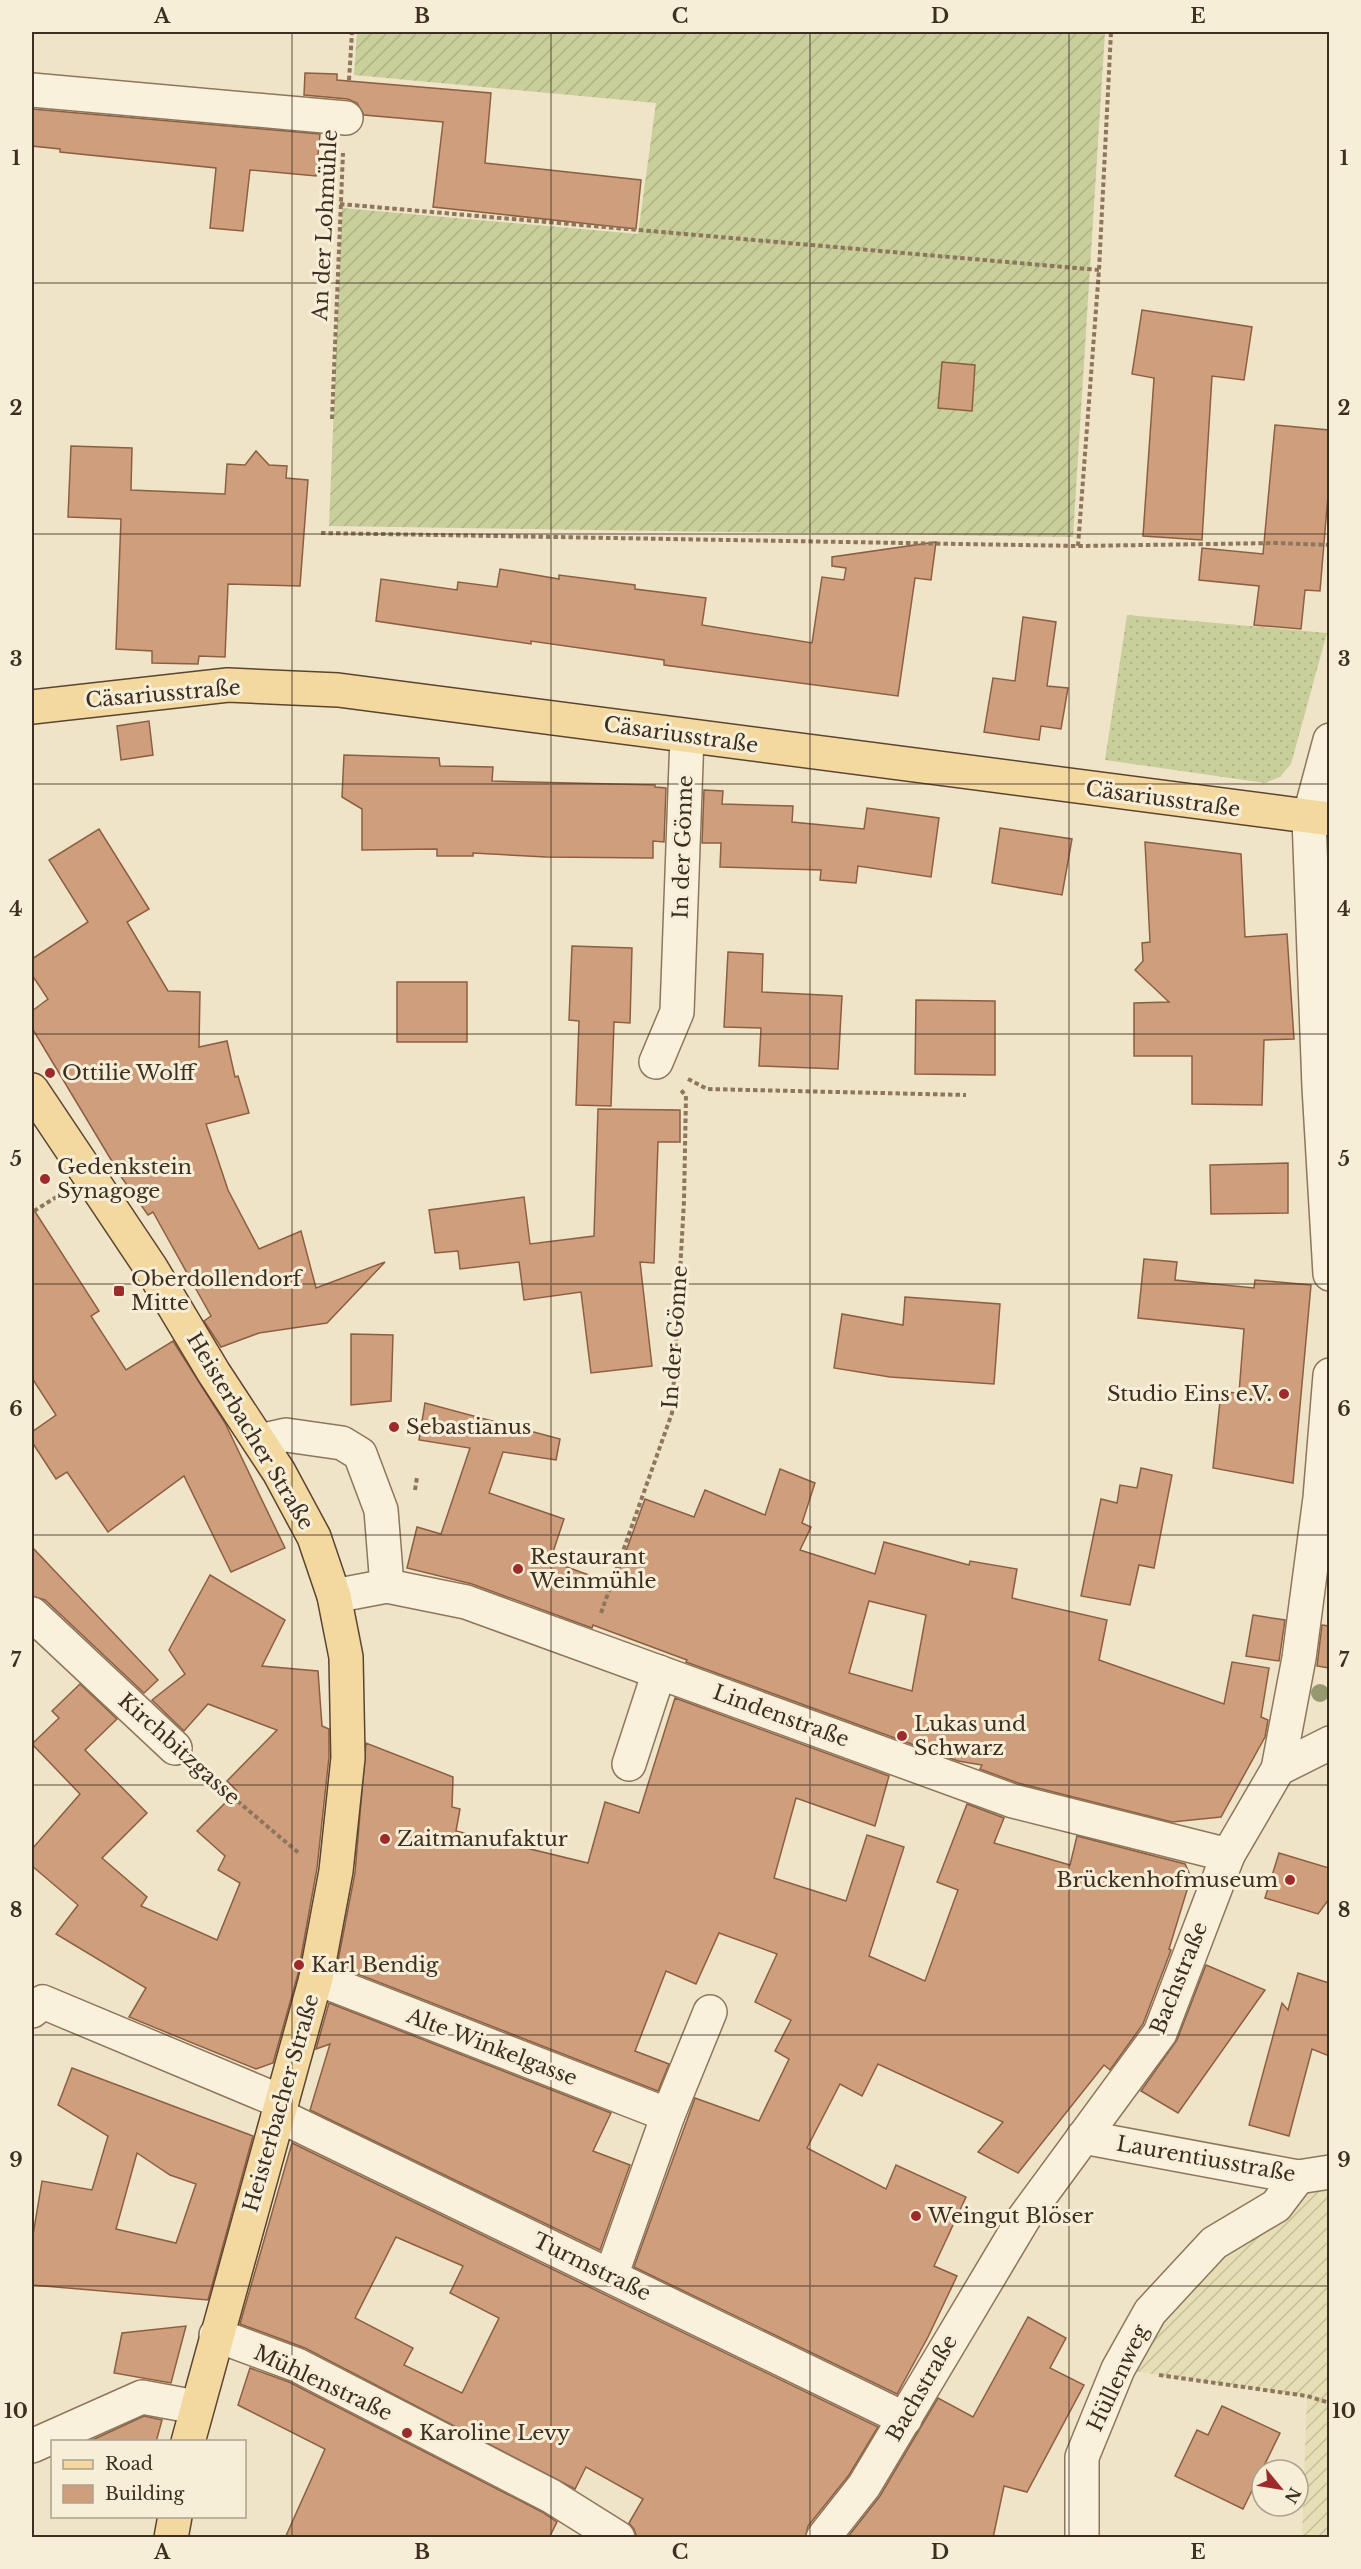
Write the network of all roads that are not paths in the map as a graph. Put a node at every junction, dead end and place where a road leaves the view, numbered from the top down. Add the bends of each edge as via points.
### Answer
1 (32, 90) edge
2 (346, 118) road end
3 (32, 707) edge
4 (687, 736) junction
5 (1329, 740) edge
6 (1319, 818) edge
7 (656, 1062) road end
8 (32, 1090) edge
9 (1329, 1274) edge
10 (1329, 1375) edge
11 (259, 1441) junction
12 (387, 1586) junction
13 (334, 1596) junction
14 (32, 1614) edge
15 (659, 1672) junction
16 (1329, 1743) edge
17 (175, 1748) road end
18 (629, 1764) dead end
19 (1278, 1769) junction
20 (1228, 1855) junction
21 (316, 1977) junction
22 (32, 2012) edge
23 (710, 2012) dead end
24 (280, 2109) junction
25 (668, 2115) junction
26 (1083, 2137) junction
27 (1329, 2172) edge
28 (1298, 2177) junction
29 (611, 2276) junction
30 (216, 2336) junction
31 (196, 2407) junction
32 (905, 2419) junction
33 (188, 2440) edge
34 (32, 2446) edge
35 (175, 2518) edge
36 (171, 2538) edge
37 (618, 2538) edge
38 (823, 2538) edge
39 (1082, 2538) edge

1 - 2 street
3 - 4 main road, Cäsariusstraße via 228,685 338,690
4 - 6 main road, Cäsariusstraße
4 - 7 street, In der Gönne via 677,1012
5 - 6 street
6 - 9 street via 1319,1087
8 - 11 main road, Heisterbacher Straße via 151,1268
10 - 19 street, Bachstraße via 1320,1498 1302,1635
11 - 12 street via 286,1435 342,1443 360,1454 381,1510
11 - 13 main road, Heisterbacher Straße via 314,1537
12 - 13 street, Lindenstraße
12 - 15 street, Lindenstraße via 466,1602
13 - 21 main road, Heisterbacher Straße via 346,1657 348,1758 336,1871
14 - 17 street, Kirchbitzgasse
15 - 18 street
15 - 20 street, Lindenstraße via 1013,1801
16 - 19 street
19 - 20 street, Bachstraße
20 - 26 street, Bachstraße via 1160,2033
21 - 24 main road, Heisterbacher Straße
21 - 25 street, Alte Winkelgasse
22 - 24 street, Turmstraße via 43,2002
23 - 25 street
24 - 29 street, Turmstraße
24 - 30 main road, Heisterbacher Straße
25 - 29 street
26 - 28 street, Laurentiusstraße
26 - 32 street, Bachstraße via 1024,2218
27 - 28 street, Laurentiusstraße
28 - 39 street, Hüllenweg via 1276,2206 1214,2243 1150,2312 1118,2369 1082,2457
29 - 32 street, Turmstraße
30 - 31 main road, Heisterbacher Straße
30 - 37 street, Mühlenstraße via 297,2365 551,2496
31 - 33 main road, Heisterbacher Straße
31 - 34 street via 142,2397
32 - 38 street, Bachstraße via 864,2486
35 - 36 main road

